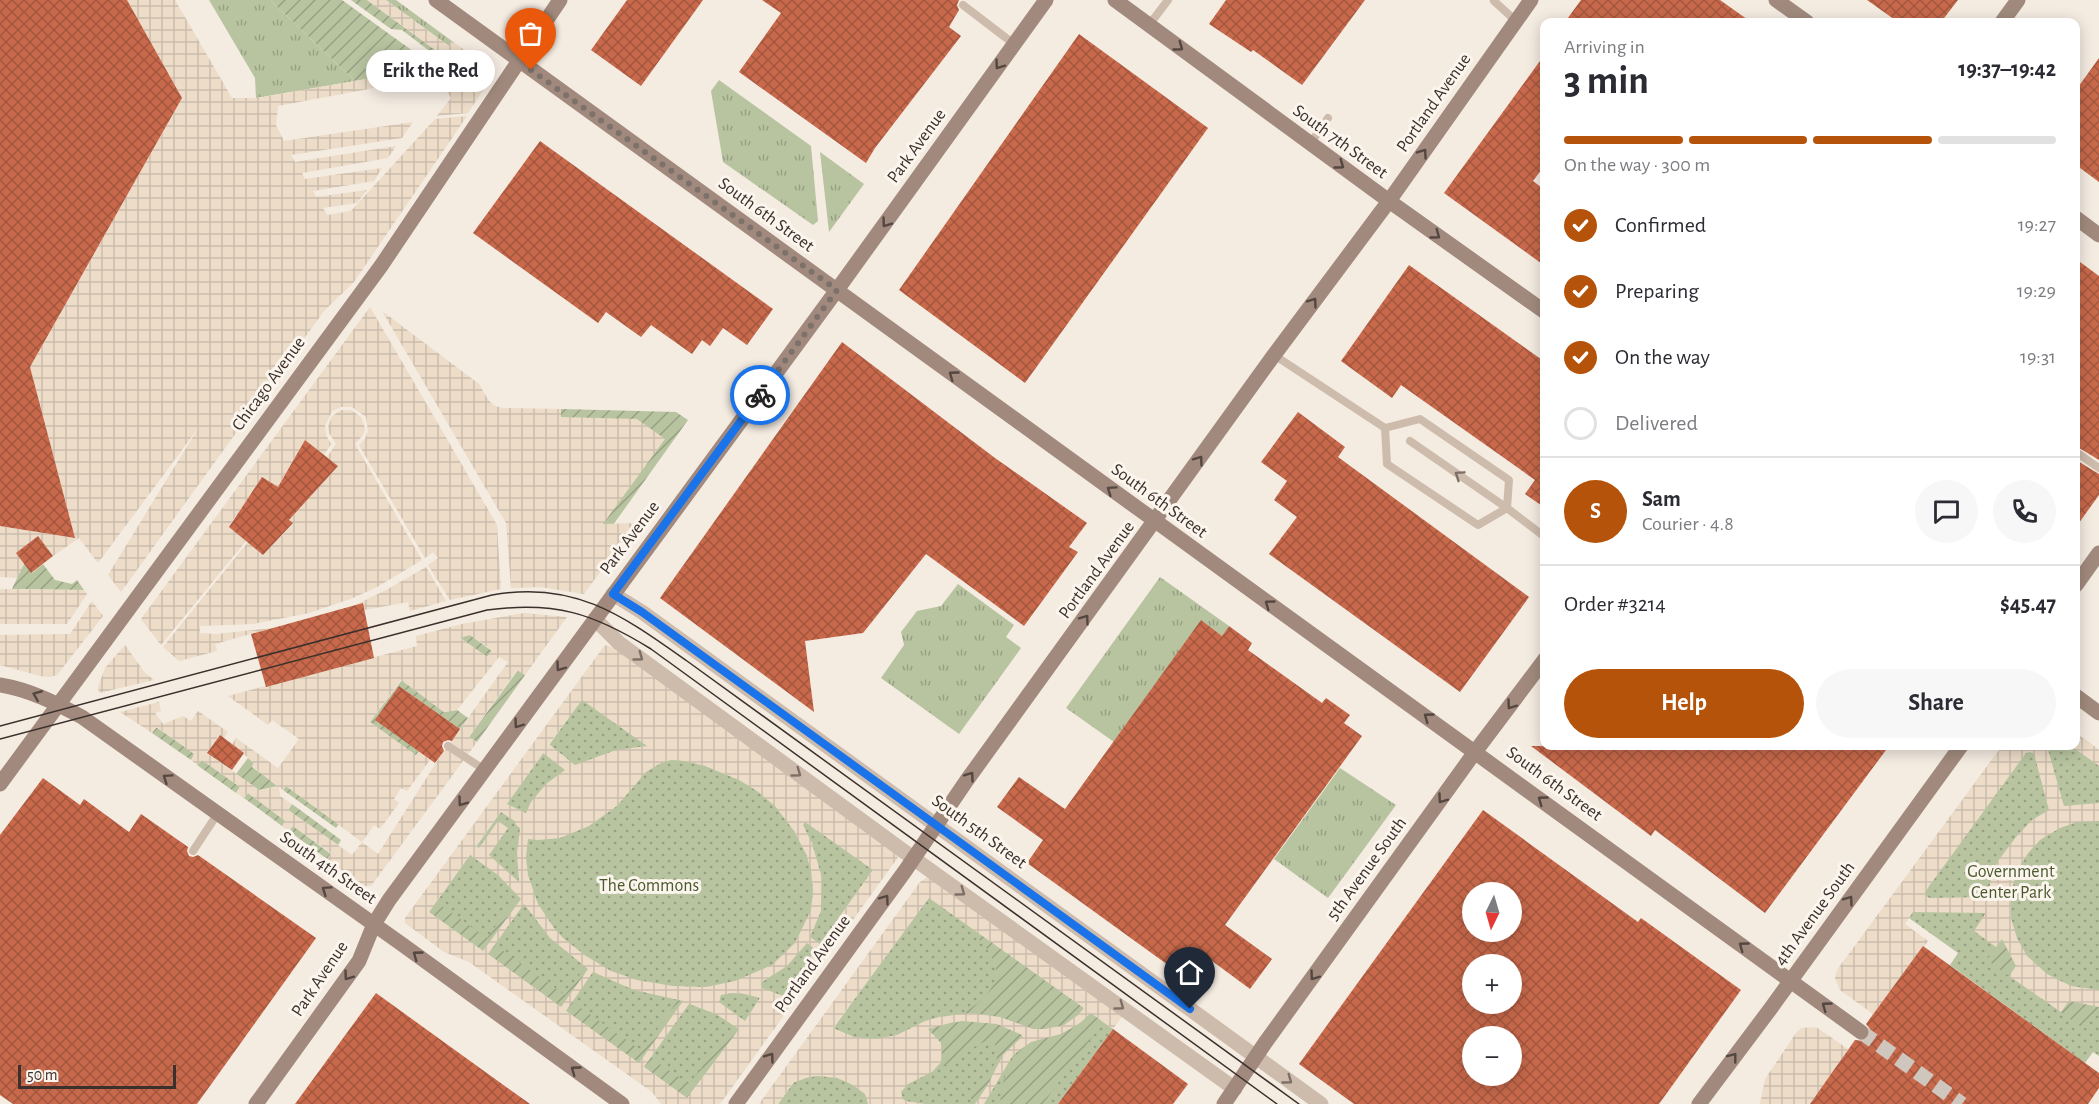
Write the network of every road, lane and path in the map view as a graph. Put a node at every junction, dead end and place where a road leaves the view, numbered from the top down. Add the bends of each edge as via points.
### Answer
1 (436, 0) edge
2 (560, 0) edge
3 (1046, 0) edge
4 (1115, 0) edge
5 (1168, 0) edge
6 (1531, 0) edge
7 (1776, 0) edge
8 (2018, 0) edge
9 (1494, 1) edge
10 (963, 5) dead end
11 (1801, 18) edge
12 (2005, 18) edge
13 (1516, 21) junction
14 (1149, 25) junction
15 (1014, 44) junction
16 (518, 60) junction
17 (1328, 118) dead end
18 (1310, 144) junction
19 (1389, 201) junction
20 (2080, 221) edge
21 (2099, 235) edge
22 (837, 290) junction
23 (1540, 308) edge
24 (1274, 355) junction
25 (1385, 428) junction
26 (1410, 441) dead end
27 (2080, 455) edge
28 (2099, 468) edge
29 (1508, 508) junction
30 (1155, 522) junction
31 (1540, 533) edge
32 (2099, 553) edge
33 (2080, 579) edge
34 (613, 594) junction
35 (595, 619) junction
36 (1540, 666) edge
37 (0, 685) edge
38 (2080, 699) edge
39 (58, 704) junction
40 (2099, 713) edge
41 (448, 746) dead end
42 (1958, 750) edge
43 (1475, 752) junction
44 (484, 770) junction
45 (0, 784) edge
46 (218, 813) junction
47 (937, 824) junction
48 (193, 851) dead end
49 (914, 858) junction
50 (374, 924) junction
51 (1791, 981) junction
52 (1861, 1032) tunnel mouth
53 (1256, 1057) junction
54 (1235, 1089) junction
55 (256, 1104) edge
56 (622, 1104) edge
57 (736, 1104) edge
58 (1224, 1104) edge
59 (1321, 1104) edge
60 (1699, 1104) edge

1 - 16 main road, South 6th Street
2 - 16 main road, Chicago Avenue
3 - 15 main road, Park Avenue
4 - 14 main road, South 7th Street
5 - 14 lane
6 - 13 main road, Portland Avenue
7 - 11 main road
8 - 12 main road
9 - 13 lane
10 - 15 lane
19 -> 13 main road, Portland Avenue
14 -> 18 main road, South 7th Street
15 -> 22 main road, Park Avenue
16 - 22 main road, South 6th Street
16 - 39 main road, Chicago Avenue via 381,266
17 - 18 lane
18 -> 19 main road, South 7th Street
19 -> 23 main road, South 7th Street
24 -> 19 main road, Portland Avenue
20 - 21 main road
30 -> 22 main road, South 6th Street
22 - 34 main road, Park Avenue
24 - 25 lane
30 -> 24 main road, Portland Avenue
25 - 29 lane via 1420,420 1509,480
25 - 29 lane via 1387,464 1478,525
29 -> 26 lane
27 - 28 lane
29 - 31 lane
43 -> 30 main road, South 6th Street
47 -> 30 main road, Portland Avenue
32 - 33 main road
34 - 35 main road, Park Avenue
34 - 47 street, South 5th Street
35 -> 44 main road, Park Avenue
35 -> 49 street via 619,643
36 -> 43 main road, 5th Avenue South
39 -> 37 main road, South 4th Street via 25,690
38 - 40 main road
39 - 45 main road, Chicago Avenue
46 -> 39 main road, South 4th Street
41 - 44 lane
51 -> 42 main road, 4th Avenue South
51 -> 43 main road, South 6th Street
43 -> 53 main road, 5th Avenue South
44 -> 50 main road, Park Avenue
46 - 48 lane
50 -> 46 main road, South 4th Street
47 - 49 main road, Portland Avenue
47 - 53 street, South 5th Street
49 -> 54 street
57 -> 49 main road, Portland Avenue
50 -> 55 main road, Park Avenue via 359,961
56 -> 50 main road, South 4th Street
52 -> 51 main road, South 6th Street
60 -> 51 main road, 4th Avenue South
53 - 54 main road, 5th Avenue South
53 -> 59 street, South 5th Street
54 - 58 main road, 5th Avenue South

